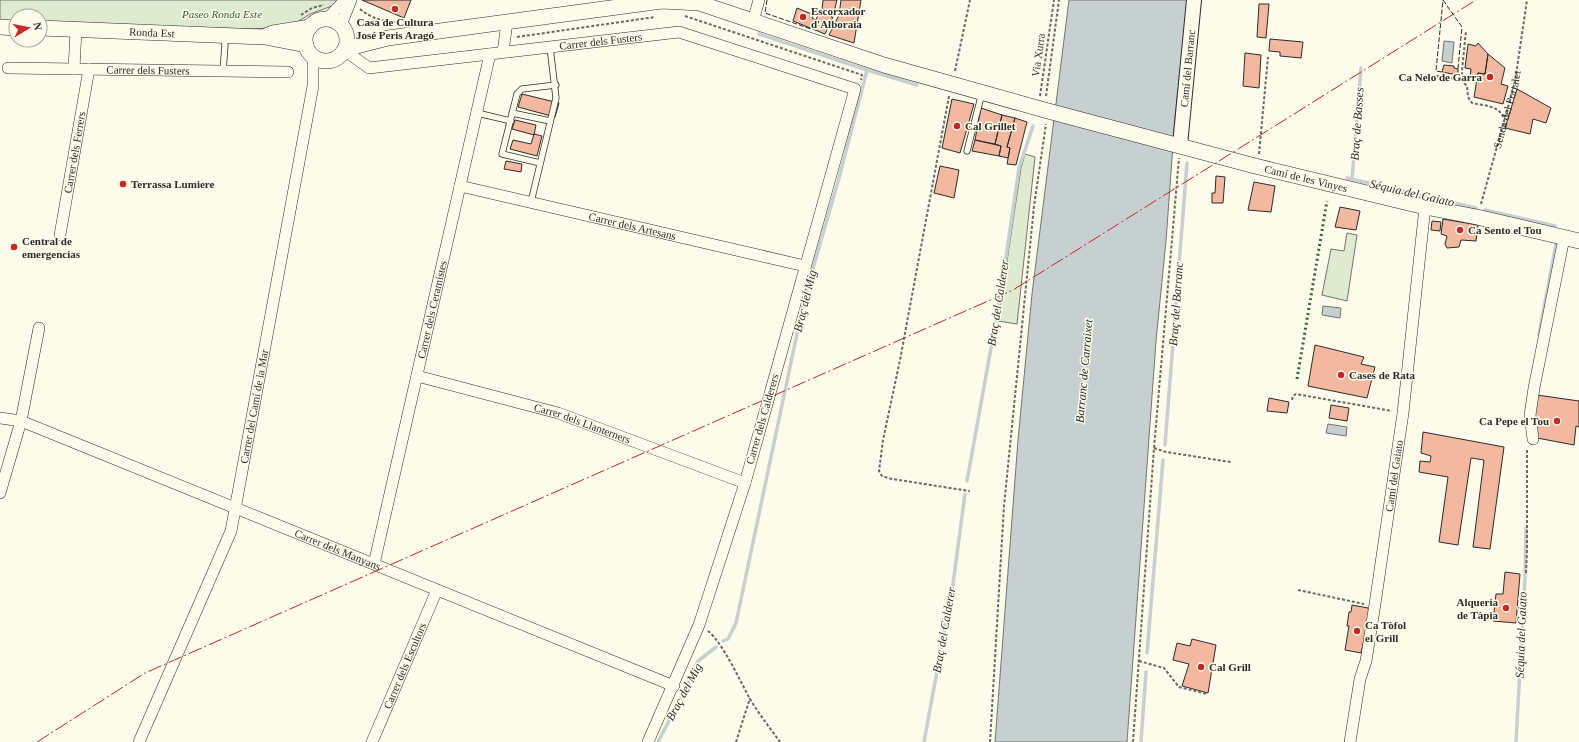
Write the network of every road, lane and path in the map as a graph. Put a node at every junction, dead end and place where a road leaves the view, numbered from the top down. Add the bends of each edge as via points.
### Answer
1 (349, 0) edge
2 (760, 0) edge
3 (970, 0) edge
4 (1054, 0) edge
5 (1059, 0) edge
6 (1194, 0) edge
7 (1527, 0) edge
8 (696, 1) edge
9 (660, 16) dead end
10 (684, 16) dead end
11 (327, 19) junction
12 (753, 21) junction
13 (402, 22) dead end
14 (507, 22) junction
15 (310, 27) junction
16 (48, 28) edge
17 (344, 29) junction
18 (76, 30) junction
19 (1466, 31) dead end
20 (223, 35) junction
21 (265, 37) junction
22 (388, 38) junction
23 (505, 39) junction
24 (550, 47) junction
25 (345, 49) junction
26 (309, 50) junction
27 (503, 52) junction
28 (490, 54) junction
29 (1268, 58) dead end
30 (8, 68) dead end
31 (74, 69) junction
32 (88, 69) junction
33 (223, 71) junction
34 (288, 72) dead end
35 (1436, 76) dead end
36 (1461, 80) junction
37 (951, 84) junction
38 (556, 85) junction
39 (857, 86) junction
40 (982, 92) junction
41 (1048, 108) junction
42 (476, 113) junction
43 (512, 113) junction
44 (1504, 119) junction
45 (510, 121) junction
46 (550, 121) junction
47 (1178, 142) junction
48 (968, 151) dead end
49 (540, 163) junction
50 (1255, 166) junction
51 (460, 186) junction
52 (531, 202) junction
53 (1425, 207) junction
54 (1477, 217) junction
55 (60, 235) dead end
56 (1564, 238) junction
57 (1579, 241) edge
58 (805, 266) junction
59 (39, 328) dead end
60 (417, 376) junction
61 (1292, 400) dead end
62 (1403, 412) junction
63 (0, 418) edge
64 (21, 422) junction
65 (1530, 442) joint
66 (1154, 448) junction
67 (1232, 462) dead end
68 (745, 483) junction
69 (970, 491) dead end
70 (0, 493) edge
71 (236, 509) junction
72 (374, 564) junction
73 (1526, 574) dead end
74 (437, 590) junction
75 (1298, 590) dead end
76 (1375, 606) junction
77 (699, 625) junction
78 (1139, 661) junction
79 (674, 686) junction
80 (1207, 694) dead end
81 (750, 698) junction
82 (139, 742) edge
83 (372, 742) edge
84 (648, 742) edge
85 (736, 742) edge
86 (780, 742) edge
87 (990, 742) edge
88 (1133, 742) edge
89 (1350, 742) edge

1 - 11 street
1 - 13 path via 376,20
1 - 17 street
2 - 12 street
3 - 37 path
4 - 41 path, Via Xurra via 1040,99
5 - 41 path
6 - 47 street, Camí del Barranc
7 - 44 path, Senda del Portalet via 1515,82
8 - 12 main road, Camí de les Vinyes
8 - 14 main road, Camí de les Vinyes via 662,1
9 - 23 path
10 - 39 path via 862,75
11 - 15 main road via 317,21
11 - 17 main road via 334,20
12 - 37 main road, Camí de les Vinyes via 884,65
14 - 22 main road, Camí de les Vinyes
14 - 23 street
15 - 21 main road, Ronda Est via 273,33
15 - 26 main road via 306,36
16 - 18 main road, Ronda Est
17 - 22 main road
17 - 25 main road via 347,42
18 - 20 main road, Ronda Est
18 - 31 street
19 - 36 path
20 - 21 main road, Ronda Est
20 - 33 lane
21 - 26 main road, Ronda Est
22 - 25 main road
23 - 27 street
24 - 27 street, Carrer dels Fusters
24 - 38 lane
24 - 39 street, Carrer dels Fusters via 679,32
25 - 26 main road via 337,58 323,60
25 - 28 street, Carrer dels Fusters via 369,68
26 - 71 street, Carrer del Camí de la Mar via 313,86
27 - 28 street, Carrer dels Fusters
28 - 42 street, Carrer dels Ceramistes
29 - 50 path via 1260,150
30 - 31 street, Carrer dels Fusters
31 - 32 street, Carrer dels Fusters
32 - 33 street, Carrer dels Fusters
32 - 55 street, Carrer dels Ferrers
33 - 34 street, Carrer dels Fusters
35 - 36 path
36 - 44 path via 1467,86 1468,97 1472,103 1496,108 1502,112
37 - 40 main road, Camí de les Vinyes
37 - 69 path via 879,471 882,476 892,479
38 - 43 lane via 522,90 517,94
38 - 46 lane via 556,98
39 - 58 street, Carrer dels Calderers
40 - 41 main road, Camí de les Vinyes
40 - 48 lane
41 - 47 main road, Camí de les Vinyes
41 - 87 path via 1034,206 1005,498
42 - 45 lane
42 - 51 street, Carrer dels Ceramistes
43 - 45 lane
43 - 46 lane
44 - 54 path, Senda del Portalet
45 - 49 lane via 502,154
46 - 49 lane
47 - 50 main road, Camí de les Vinyes
47 - 66 path
49 - 52 lane
50 - 53 main road, Camí de les Vinyes
51 - 52 street, Carrer dels Artesans
51 - 60 street, Carrer dels Ceramistes
52 - 58 street, Carrer dels Artesans
53 - 54 main road, Camí de les Vinyes
53 - 62 street, Camí del Gaiato
54 - 56 main road, Camí de les Vinyes
56 - 57 main road, Camí de les Vinyes
56 - 65 street via 1534,388
58 - 68 street, Carrer dels Calderers
59 - 64 street
60 - 68 street, Carrer dels Llanterners via 558,412
60 - 72 street, Carrer dels Ceramistes
61 - 62 path via 1296,394
62 - 76 street, Camí del Gaiato
63 - 64 street, Carrer dels Manyans
64 - 70 street
64 - 71 street, Carrer dels Manyans
65 - 73 path
66 - 67 path
66 - 78 path
68 - 77 street, Carrer dels Calderers
71 - 72 street, Carrer dels Manyans
71 - 82 street, Carrer del Camí de la Mar via 231,531
72 - 74 street, Carrer dels Manyans
74 - 79 street, Carrer dels Manyans
74 - 83 street, Carrer dels Escultors
75 - 76 path
76 - 89 street, Camí del Gaiato
77 - 79 street, Carrer dels Calderers
77 - 81 path via 712,635
78 - 80 path via 1164,668 1179,687
78 - 88 path
79 - 84 street, Carrer dels Calderers
81 - 85 path
81 - 86 path

